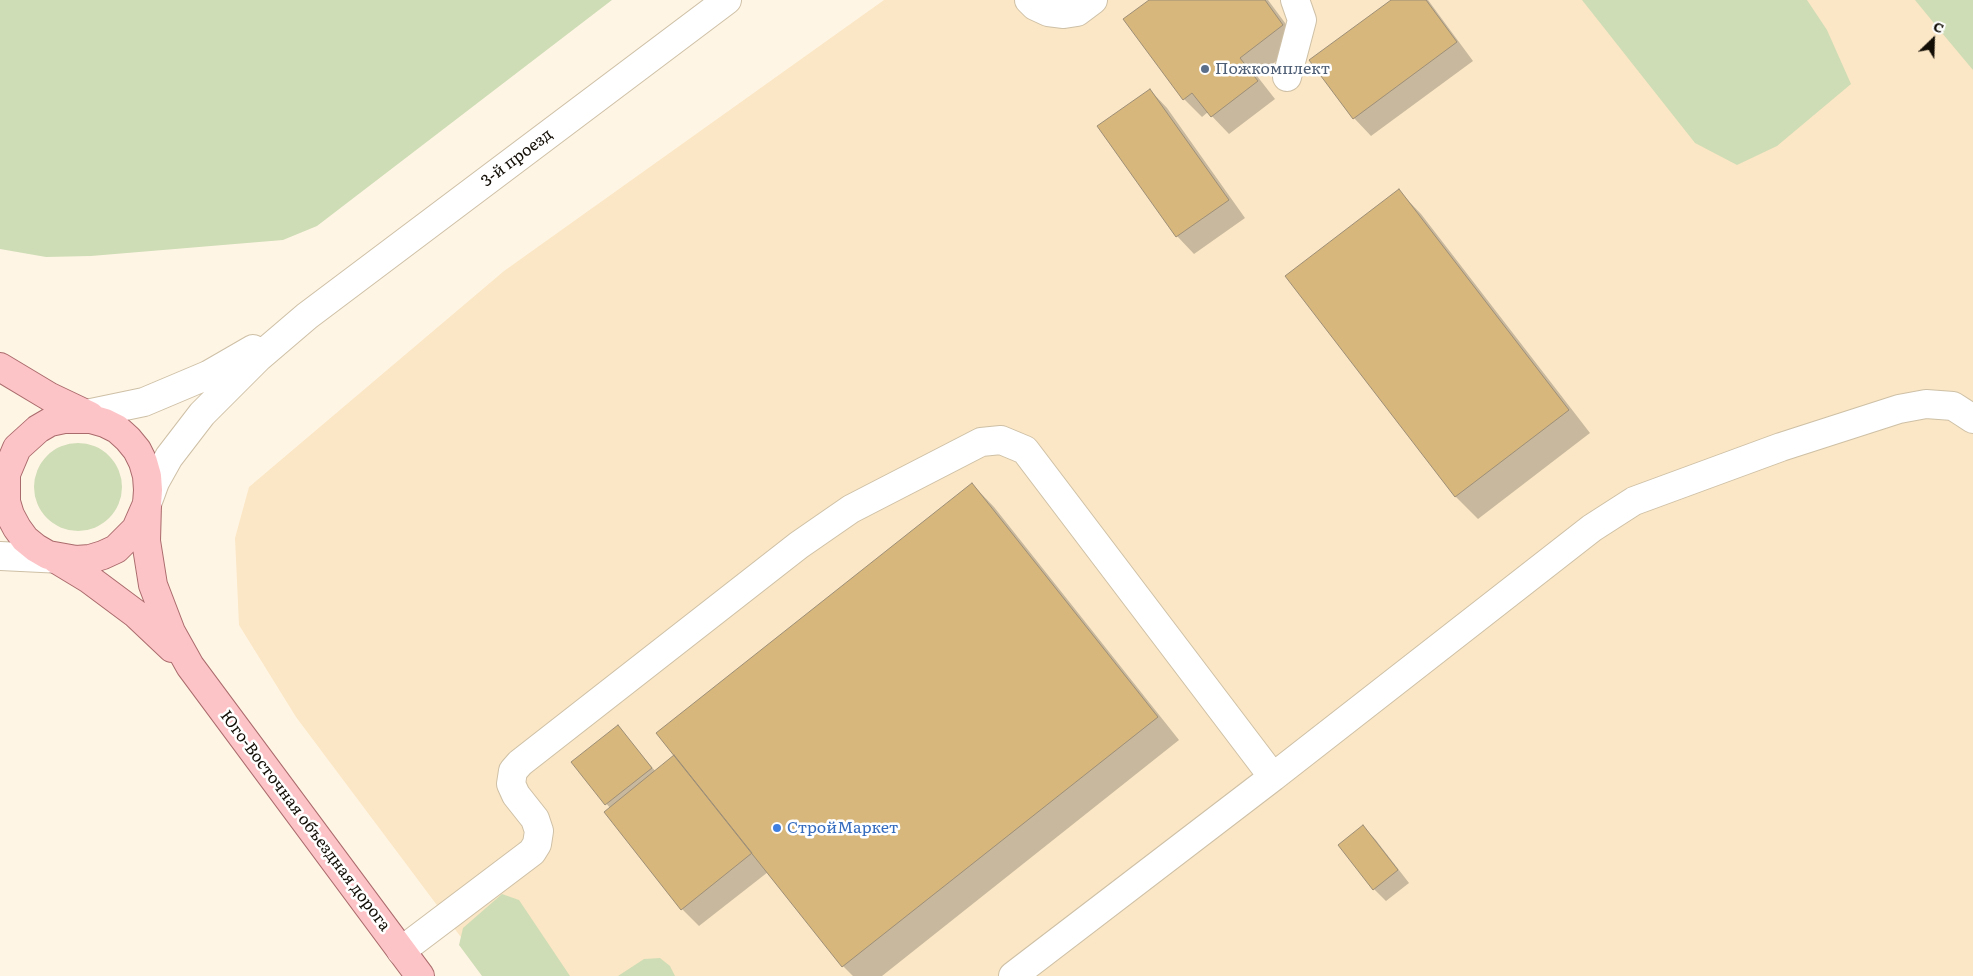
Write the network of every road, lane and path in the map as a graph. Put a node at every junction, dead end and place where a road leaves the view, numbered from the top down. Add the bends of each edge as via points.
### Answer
1 (727, 0) edge
2 (1029, 0) edge
3 (1094, 0) edge
4 (1295, 0) edge
5 (1288, 77) dead end
6 (307, 316) junction
7 (0, 367) edge
8 (208, 375) junction
9 (27, 384) junction
10 (85, 418) junction
11 (1973, 419) edge
12 (18, 448) junction
13 (0, 472) edge
14 (3, 492) edge
15 (147, 504) junction
16 (0, 556) edge
17 (55, 557) junction
18 (190, 666) junction
19 (1273, 777) junction
20 (402, 951) junction
21 (420, 976) edge
22 (1013, 976) edge

1 - 6 street, 3-й проезд
2 - 3 street via 1048,12 1064,14 1077,12
4 - 5 street via 1302,20
6 - 8 street
6 - 15 street via 259,357 202,414 170,457
7 - 9 main road
8 - 9 street via 140,395 97,399 76,398
8 - 10 street via 144,402
9 - 10 main road
10 - 12 main road via 50,422
10 - 15 main road via 117,430 128,438 143,462 147,476
11 - 19 street via 1953,406 1926,404 1899,409 1781,447 1634,501 1592,528
12 - 13 street
12 - 14 main road via 6,474
14 - 17 main road via 16,528 36,548
15 - 17 main road via 136,529 116,549 90,559
15 - 18 main road via 146,541 153,585 171,632
16 - 17 street
17 - 18 main road via 136,614
18 - 20 main road, Юго-Восточная объездная дорога
19 - 20 street via 1025,450 1007,442 981,442 851,509 799,545 520,763 513,771 511,784 539,831 532,852
19 - 22 street
20 - 21 main road, Юго-Восточная объездная дорога

